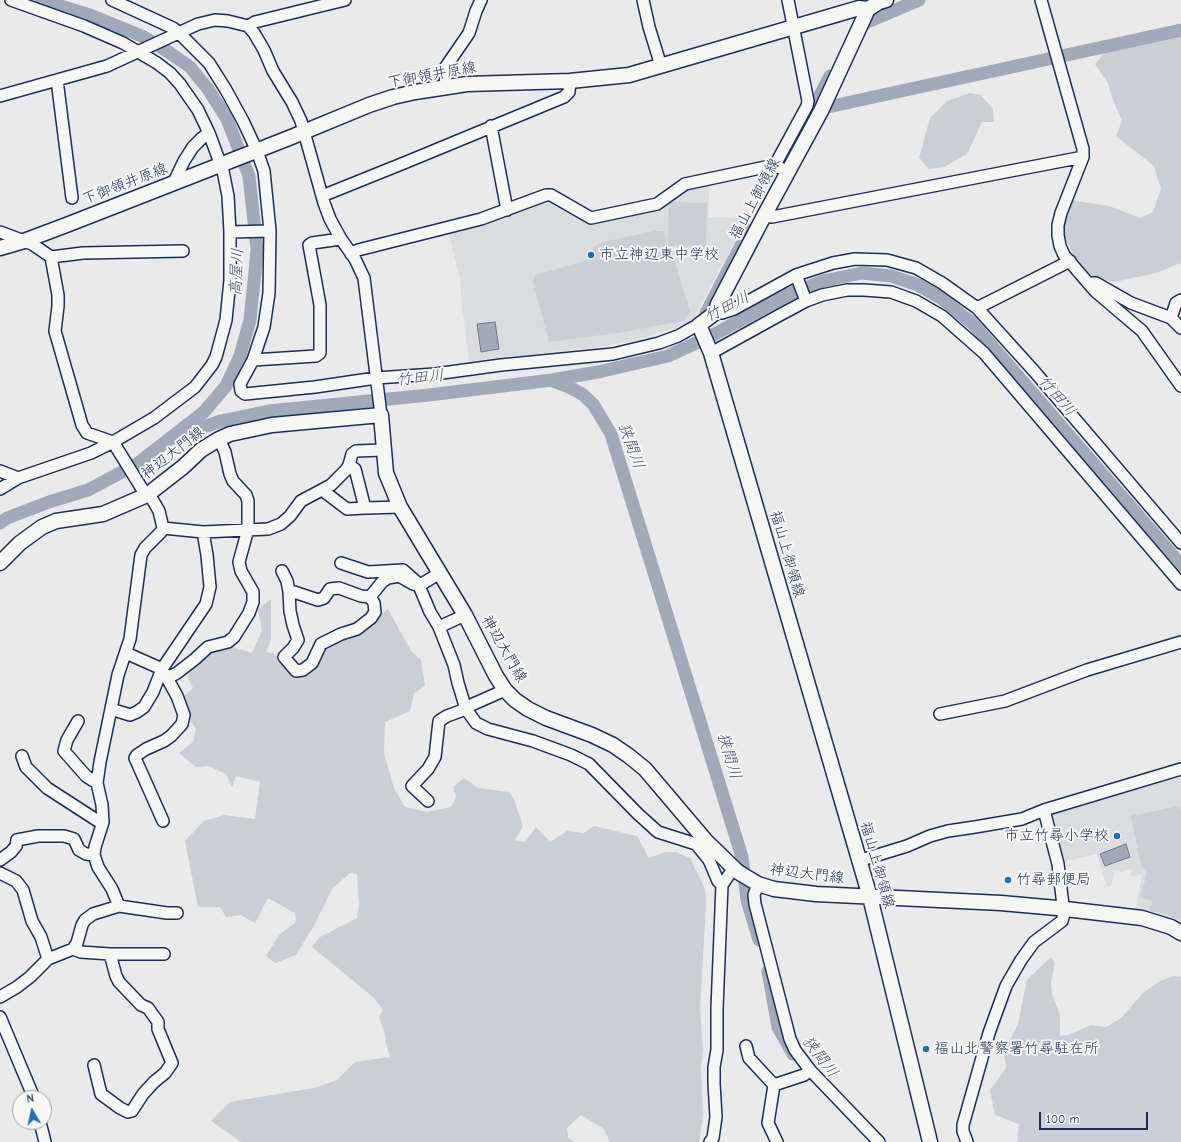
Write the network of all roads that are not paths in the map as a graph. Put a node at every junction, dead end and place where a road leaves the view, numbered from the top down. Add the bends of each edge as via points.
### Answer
1 (10, 0) edge
2 (112, 0) edge
3 (345, 0) edge
4 (480, 0) edge
5 (643, 0) edge
6 (788, 0) edge
7 (886, 0) edge
8 (1041, 0) edge
9 (868, 9) junction
10 (248, 26) junction
11 (794, 27) junction
12 (176, 32) junction
13 (139, 51) junction
14 (661, 66) junction
15 (57, 80) junction
16 (570, 81) junction
17 (446, 87) junction
18 (0, 96) edge
19 (491, 126) junction
20 (305, 131) junction
21 (209, 133) junction
22 (255, 151) junction
23 (1083, 157) junction
24 (223, 164) junction
25 (781, 168) junction
26 (173, 184) junction
27 (322, 196) junction
28 (72, 198) dead end
29 (507, 210) junction
30 (764, 216) junction
31 (268, 231) junction
32 (0, 232) edge
33 (233, 232) junction
34 (341, 239) junction
35 (24, 241) junction
36 (0, 248) edge
37 (183, 251) dead end
38 (351, 254) junction
39 (51, 257) junction
40 (1070, 261) junction
41 (796, 276) junction
42 (1088, 283) junction
43 (805, 300) junction
44 (1181, 300) edge
45 (977, 308) junction
46 (715, 313) junction
47 (1171, 318) junction
48 (699, 327) junction
49 (1181, 328) edge
50 (710, 352) junction
51 (253, 360) junction
52 (377, 379) junction
53 (1181, 386) edge
54 (380, 413) junction
55 (219, 439) junction
56 (113, 442) junction
57 (383, 450) junction
58 (349, 465) junction
59 (0, 471) edge
60 (18, 478) junction
61 (325, 489) junction
62 (0, 490) edge
63 (145, 494) junction
64 (400, 507) junction
65 (365, 508) junction
66 (163, 528) junction
67 (248, 529) junction
68 (203, 532) junction
69 (1181, 543) edge
70 (0, 563) edge
71 (341, 563) dead end
72 (282, 571) dead end
73 (440, 573) junction
74 (420, 584) junction
75 (1181, 584) edge
76 (290, 592) junction
77 (370, 597) junction
78 (465, 615) junction
79 (439, 627) junction
80 (1181, 642) edge
81 (126, 653) junction
82 (164, 674) junction
83 (506, 690) junction
84 (111, 709) junction
85 (466, 709) junction
86 (940, 714) dead end
87 (78, 721) dead end
88 (22, 756) dead end
89 (1181, 769) edge
90 (97, 783) junction
91 (428, 801) dead end
92 (1044, 810) junction
93 (163, 821) dead end
94 (103, 822) junction
95 (94, 855) junction
96 (0, 860) edge
97 (858, 861) junction
98 (735, 870) junction
99 (0, 873) edge
100 (755, 882) junction
101 (722, 885) junction
102 (870, 897) junction
103 (119, 906) junction
104 (1064, 908) junction
105 (177, 913) dead end
106 (1181, 933) edge
107 (73, 949) junction
108 (110, 954) junction
109 (164, 954) dead end
110 (48, 959) junction
111 (0, 997) edge
112 (0, 1017) edge
113 (746, 1046) dead end
114 (94, 1065) dead end
115 (807, 1073) junction
116 (774, 1085) junction
117 (31, 1090) edge
118 (42, 1130) edge
119 (45, 1142) edge
120 (710, 1142) edge
121 (777, 1142) edge
122 (879, 1142) edge
123 (930, 1142) edge
124 (967, 1142) edge

1 - 13 street via 84,26
2 - 12 street
3 - 10 street via 255,22
4 - 17 street via 469,34 445,68
5 - 14 street
6 - 11 street
7 - 9 main road, 下御領井原線
8 - 23 street via 1083,149
9 - 11 main road, 下御領井原線 via 859,8
9 - 25 main road, 福山上御領線 via 823,106
10 - 12 street via 215,20
10 - 20 street via 292,102
11 - 14 main road, 下御領井原線
11 - 25 street via 808,102
12 - 13 street
12 - 22 street via 209,63 243,121
13 - 15 street via 107,66
13 - 21 street via 170,73 180,84 198,110
14 - 16 main road, 下御領井原線 via 629,75
15 - 18 street
15 - 28 street
16 - 17 main road, 下御領井原線
16 - 19 street via 569,92 564,97
17 - 20 main road, 下御領井原線 via 392,97
19 - 27 street
19 - 29 street
20 - 22 main road, 下御領井原線
20 - 27 street
21 - 24 street
21 - 26 street via 193,147
22 - 24 main road, 下御領井原線
22 - 31 street via 266,179
23 - 30 street via 772,217
23 - 40 street via 1058,225 1060,246
24 - 26 main road, 下御領井原線
24 - 33 street
25 - 29 street via 685,184 657,204 591,218 552,195
25 - 30 main road, 福山上御領線
26 - 35 main road, 下御領井原線
27 - 34 street
29 - 38 street
30 - 46 main road, 福山上御領線
31 - 33 street
31 - 51 street via 269,293 264,327
32 - 35 street
33 - 56 street via 226,320 212,365 195,387 172,405
34 - 38 street
34 - 51 street via 310,245 320,306 320,353 316,356
35 - 36 main road, 下御領井原線
35 - 39 street
37 - 39 street via 83,253
38 - 52 street via 366,286
39 - 56 street via 58,295 55,331 82,425 87,432
40 - 42 street
40 - 45 street
41 - 43 street
41 - 45 street via 848,260 887,260 916,268
41 - 46 street via 734,309
42 - 47 street via 1096,283 1131,303
42 - 53 street via 1142,330
43 - 50 street
43 - 75 street via 847,290 891,292 916,301 942,316 984,353
44 - 47 street via 1176,303
45 - 69 street
46 - 48 main road, 福山上御領線
47 - 49 street
48 - 50 main road, 福山上御領線
48 - 52 street via 659,343 613,354
50 - 97 main road, 福山上御領線
51 - 52 street via 240,384 241,391 245,394
52 - 54 street
54 - 55 main road, 神辺大門線 via 272,425 244,430
54 - 57 main road, 神辺大門線
55 - 63 main road, 神辺大門線 via 201,450 178,472
55 - 67 street via 230,474 246,495
56 - 60 street via 92,453
56 - 63 street
57 - 58 street via 356,451 352,454
57 - 64 main road, 神辺大門線 via 386,473
58 - 61 street
58 - 65 street via 355,469
59 - 60 street
60 - 62 street
61 - 65 street via 326,493 347,509
61 - 67 street via 301,501 281,524 268,529
63 - 66 street via 152,499 159,511
63 - 70 main road, 神辺大門線 via 103,514 56,521 42,526
64 - 65 street
64 - 73 main road, 神辺大門線
66 - 68 street
66 - 81 street via 141,555
67 - 68 street
67 - 82 street via 239,562 253,592 253,602 248,613 234,637 228,642 208,647 189,664
68 - 82 street via 210,587 206,604
71 - 74 street via 368,572 403,570
72 - 76 street
73 - 74 street
73 - 78 main road, 神辺大門線
74 - 77 street via 413,584 399,576 388,578
74 - 79 street via 430,612
76 - 77 street via 318,600 324,598 330,589 339,588
76 - 77 street via 290,611 298,640 284,657 296,671 303,670 312,663 321,644 357,629 371,618 376,612
78 - 79 street
78 - 83 main road, 神辺大門線 via 496,676
79 - 85 street via 454,665
80 - 86 street via 1087,670 1005,700
81 - 82 street
81 - 84 street via 118,675
82 - 84 street via 141,710 130,714
82 - 93 street via 177,696 184,715 182,724 171,736 146,749 136,758
83 - 85 street
83 - 98 main road, 神辺大門線 via 528,709 592,735 629,756 645,770 706,841
84 - 90 street
85 - 91 street via 439,721 436,757 428,770 412,786
85 - 101 street via 481,726 533,741 589,764 658,832 696,844 709,860
87 - 90 street via 64,751 86,776
88 - 94 street via 26,767 47,788
89 - 92 street
90 - 94 street
92 - 97 street via 1022,819 948,831
92 - 104 street via 1058,864
94 - 95 street
95 - 96 street via 79,850 74,840 64,836 38,836 17,840 11,852
95 - 103 street
97 - 102 main road, 福山上御領線
98 - 100 main road, 神辺大門線
98 - 101 street
99 - 110 street via 16,881 23,890 32,921 41,937
100 - 102 main road, 神辺大門線 via 774,889
100 - 115 street via 755,904 790,1039
101 - 120 street via 717,1050 714,1067 716,1117
102 - 104 main road, 神辺大門線
102 - 123 main road, 福山上御領線
103 - 105 street
103 - 107 street via 89,916 82,925
104 - 106 main road, 神辺大門線 via 1142,918 1171,927
104 - 124 street via 1062,921 1034,942 1006,986 989,1033 963,1125
107 - 108 street
107 - 110 street
108 - 109 street
108 - 114 street via 119,982 141,1005 148,1008 158,1022 158,1029 172,1064 143,1094 132,1111 128,1112 101,1094
110 - 111 street via 17,988
112 - 117 street
113 - 116 street via 749,1058
115 - 116 street
115 - 122 street
116 - 121 street via 768,1123
118 - 119 street

